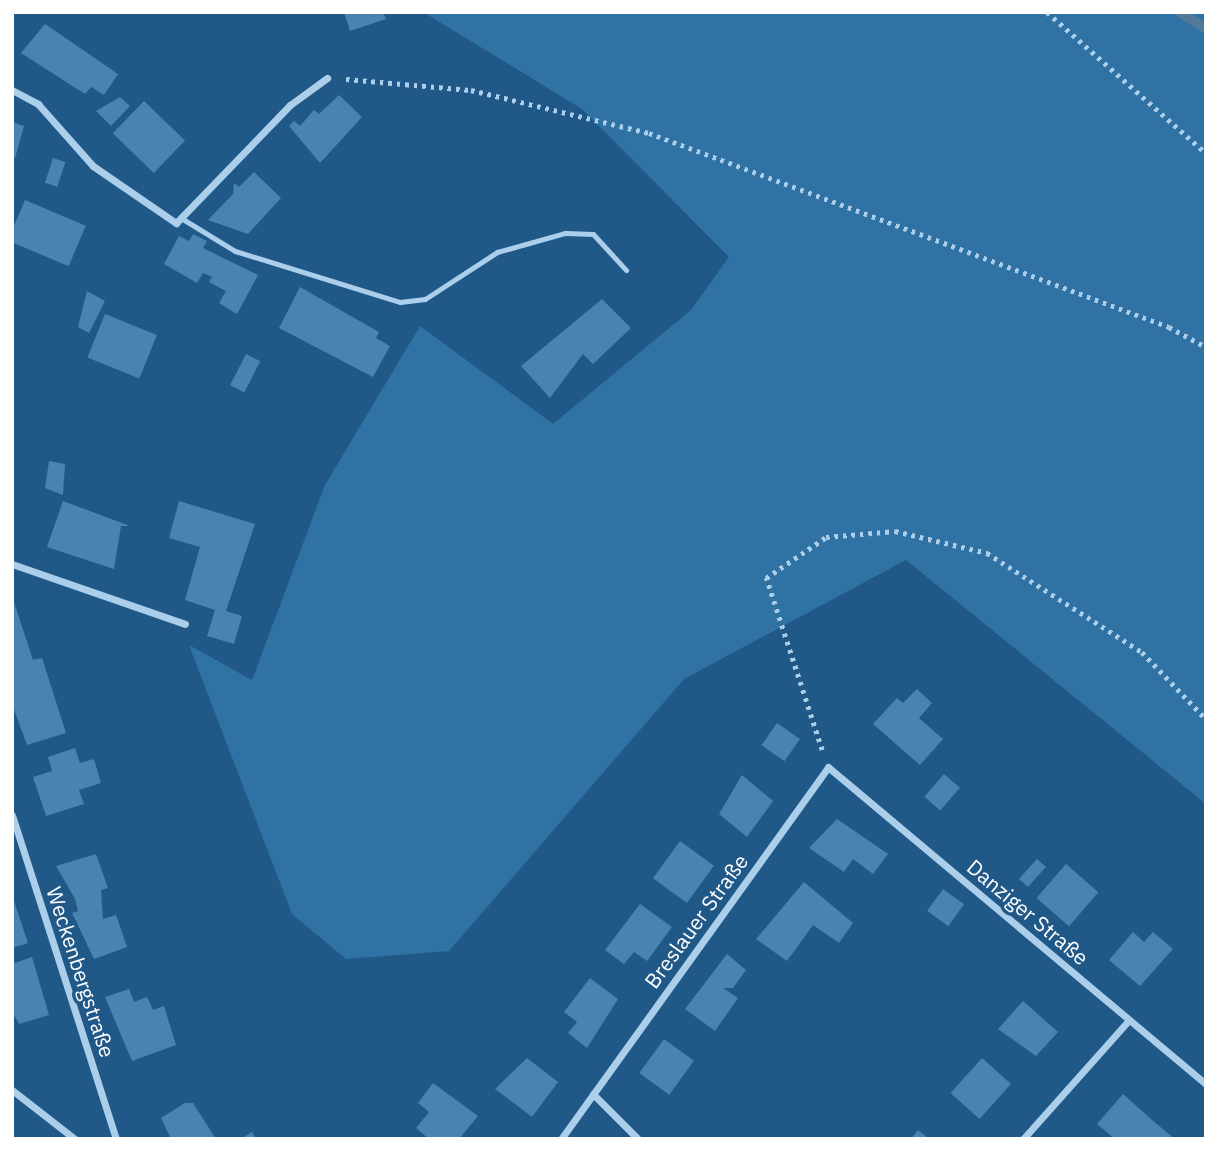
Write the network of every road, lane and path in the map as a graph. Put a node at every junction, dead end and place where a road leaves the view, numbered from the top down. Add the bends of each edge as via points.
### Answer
1 (1047, 12) edge
2 (327, 78) joint
3 (12, 90) edge
4 (1206, 153) edge
5 (181, 218) junction
6 (626, 270) dead end
7 (1206, 346) edge
8 (12, 564) edge
9 (185, 624) dead end
10 (1206, 719) edge
11 (828, 767) junction
12 (12, 816) edge
13 (1129, 1020) junction
14 (1206, 1084) edge
15 (12, 1090) edge
16 (593, 1094) junction
17 (75, 1139) edge
18 (116, 1139) edge
19 (561, 1139) edge
20 (638, 1139) edge
21 (1023, 1139) edge

1 - 4 path
2 - 5 street via 290,105
2 - 7 path via 471,90 649,133 1169,327
3 - 5 street via 38,104 93,166 176,223
5 - 6 lane via 235,251 401,302 425,299 497,252 565,233 593,233
8 - 9 street
10 - 11 path via 1142,652 987,553 895,531 826,537 766,578
11 - 13 street, Danziger Straße
11 - 16 street, Breslauer Straße
12 - 18 street, Weckenbergstraße
13 - 14 street, Danziger Straße
13 - 21 street
15 - 17 street
16 - 19 street, Breslauer Straße
16 - 20 street

